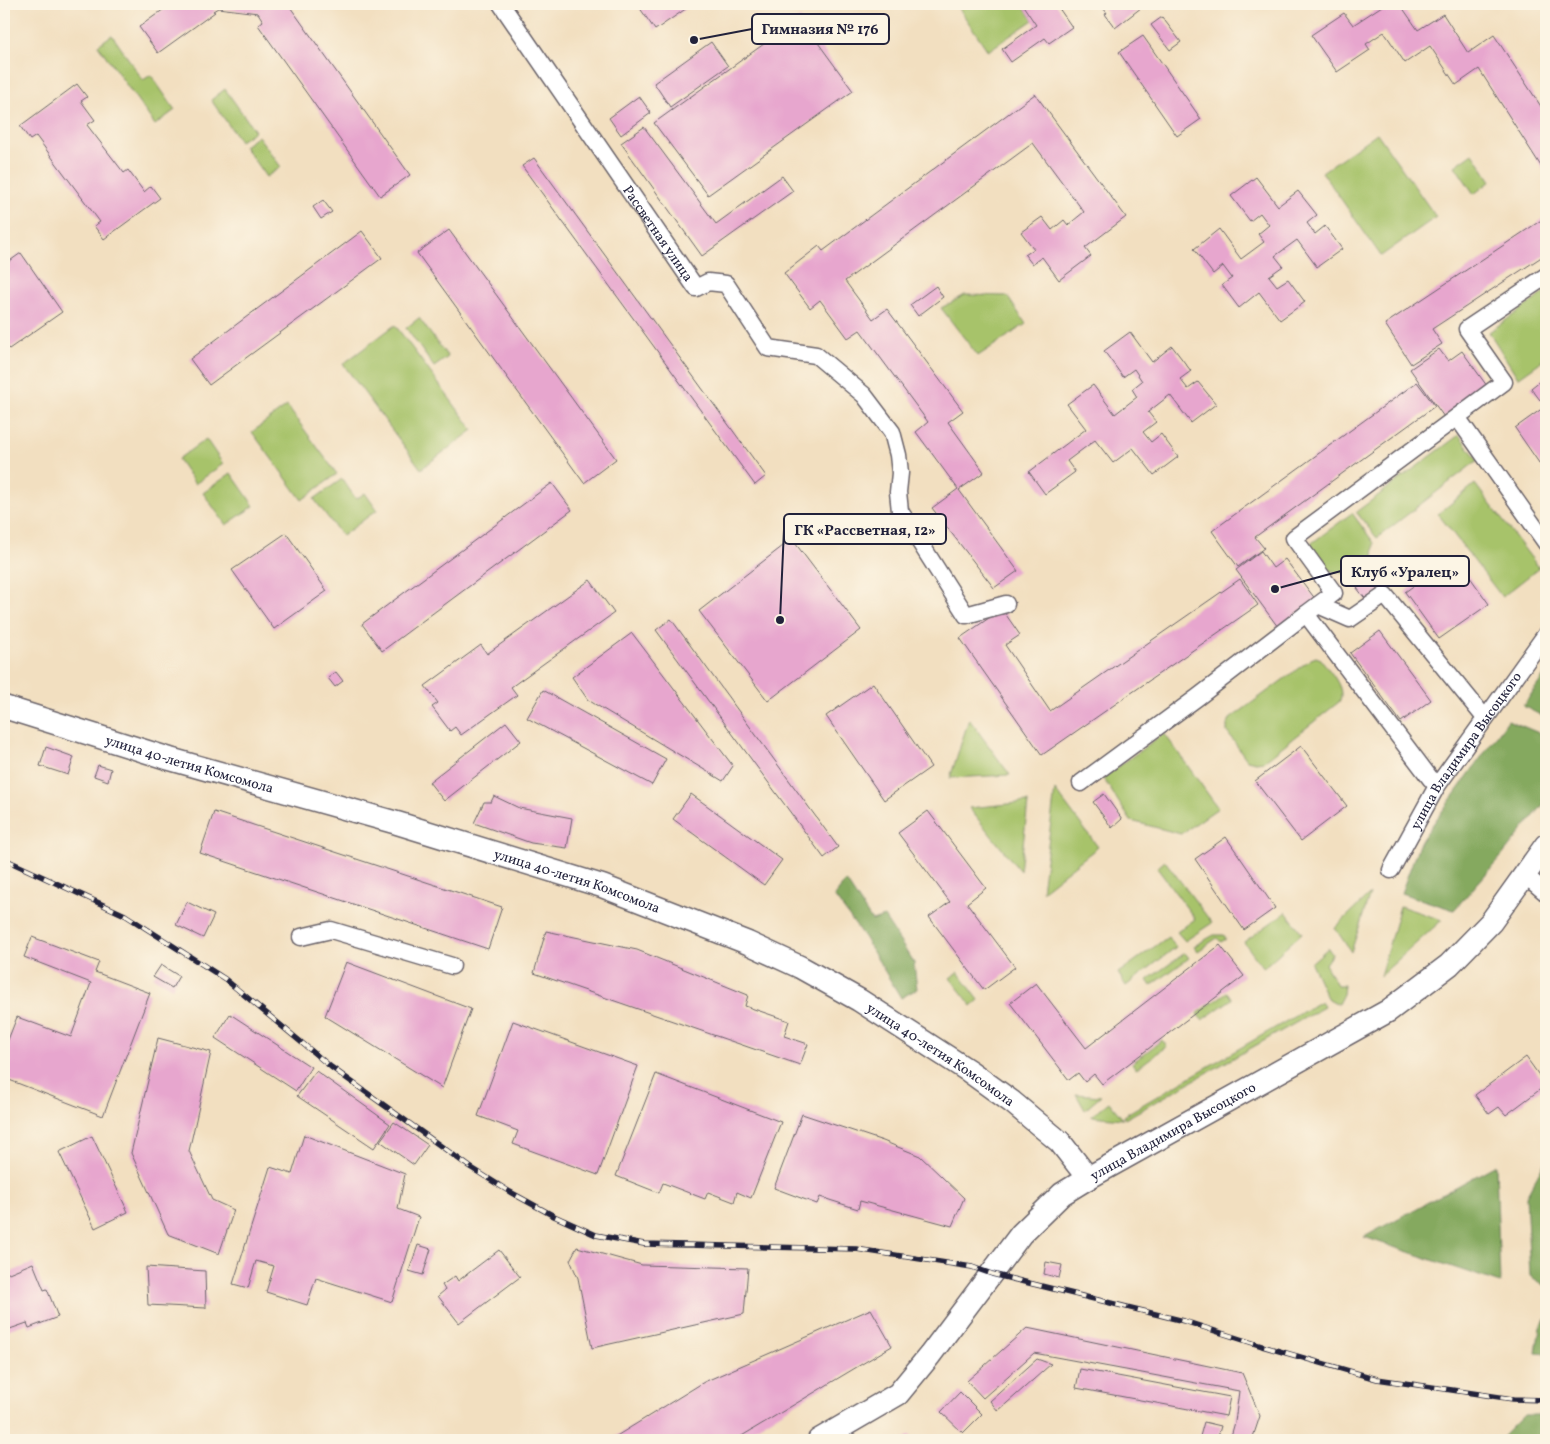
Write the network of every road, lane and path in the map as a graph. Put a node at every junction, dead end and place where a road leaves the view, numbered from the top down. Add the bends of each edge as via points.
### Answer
1 (501, 4) edge
2 (1546, 276) edge
3 (1458, 417) junction
4 (1546, 543) edge
5 (1006, 604) dead end
6 (1312, 609) junction
7 (1546, 634) edge
8 (4, 706) edge
9 (1485, 718) junction
10 (1081, 783) dead end
11 (1437, 786) junction
12 (1546, 845) edge
13 (1391, 870) dead end
14 (1525, 875) junction
15 (1546, 893) edge
16 (301, 937) dead end
17 (452, 966) dead end
18 (1088, 1178) junction
19 (818, 1440) edge

1 - 5 street, Рассветная улица via 696,288 708,282 726,284 768,348 816,355 864,395 892,432 900,474 900,510 966,615
2 - 3 street via 1467,329 1504,382
3 - 4 street
3 - 6 street via 1294,538 1334,593
6 - 9 street via 1350,619 1385,595
6 - 10 street
6 - 11 street
7 - 9 street, улица Владимира Высоцкого
8 - 18 main road, улица 40-летия Комсомола via 170,759 397,823 593,884 748,943 859,1000 969,1071 1060,1142
9 - 11 street, улица Владимира Высоцкого
11 - 13 street, улица Владимира Высоцкого
12 - 14 main road, улица Владимира Высоцкого
14 - 15 street
14 - 18 main road, улица Владимира Высоцкого via 1491,922 1449,965 1388,1011
16 - 17 street via 331,930
18 - 19 main road, улица Владимира Высоцкого via 1062,1194 1021,1234 898,1394

